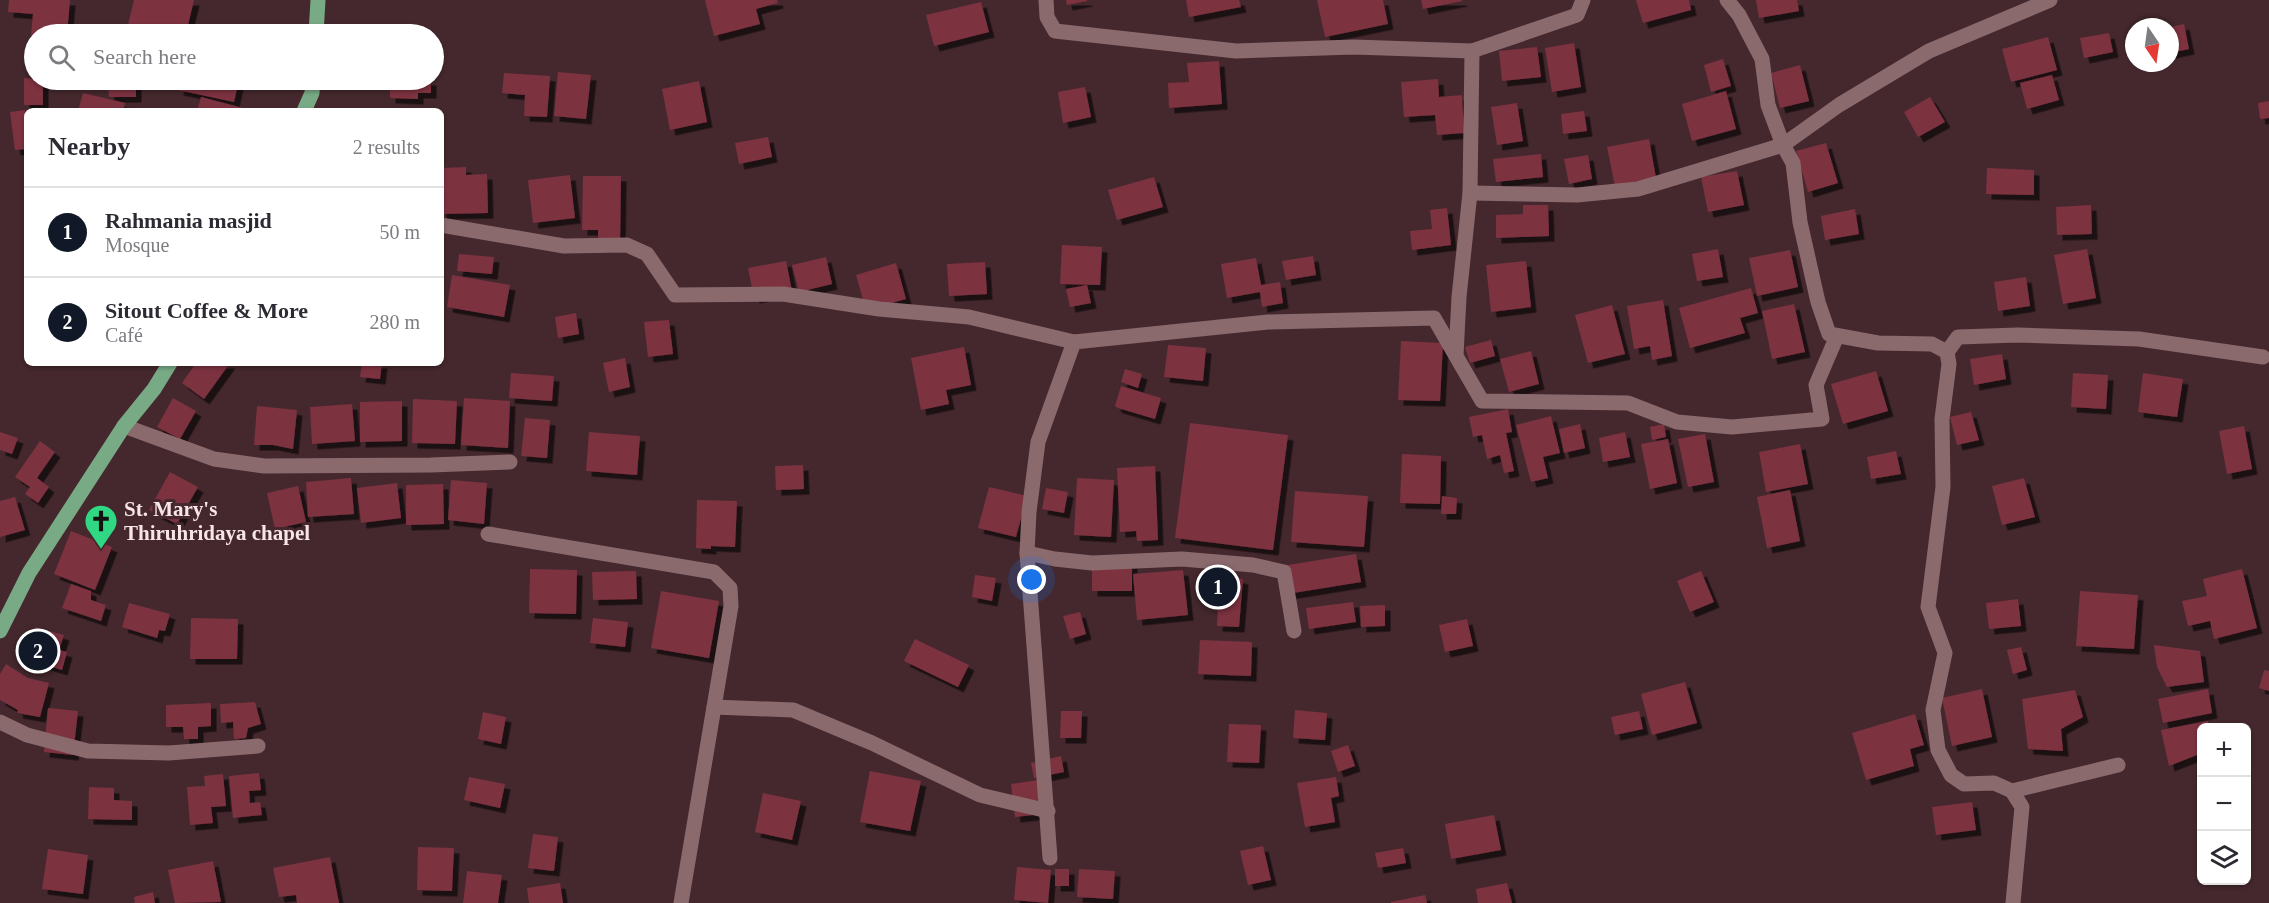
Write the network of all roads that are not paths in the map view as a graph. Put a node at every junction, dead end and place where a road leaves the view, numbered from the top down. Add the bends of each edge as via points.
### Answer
1 (318, 0) edge
2 (1046, 0) edge
3 (1583, 0) edge
4 (1727, 0) edge
5 (2050, 0) edge
6 (317, 24) edge
7 (1472, 51) junction
8 (312, 90) edge
9 (305, 108) edge
10 (1783, 145) junction
11 (1470, 193) junction
12 (444, 226) edge
13 (1837, 336) junction
14 (1074, 342) junction
15 (1947, 352) junction
16 (1456, 355) junction
17 (2263, 357) dead end
18 (168, 366) edge
19 (124, 426) junction
20 (510, 462) dead end
21 (488, 534) dead end
22 (1027, 553) junction
23 (0, 631) edge
24 (1294, 631) dead end
25 (714, 707) junction
26 (0, 722) edge
27 (258, 746) dead end
28 (2118, 765) dead end
29 (2012, 791) junction
30 (1048, 811) junction
31 (1050, 858) dead end
32 (681, 903) edge
33 (2013, 903) edge

1 - 6 main road
2 - 7 street via 1047,17 1055,31 1236,51 1354,47
3 - 7 street via 1577,15
4 - 10 street via 1762,60 1768,105
5 - 10 street via 1929,51 1839,105
7 - 11 street
8 - 9 main road
10 - 11 street via 1638,189 1577,195
10 - 13 street via 1793,163 1800,222 1818,302 1829,334
11 - 16 street
12 - 14 street via 564,246 627,244 647,254 675,294 783,294 879,309 969,317
13 - 15 street via 1932,344
13 - 16 street via 1816,385 1822,419 1732,427 1677,422 1628,402 1482,401
14 - 16 street via 1268,322 1434,318
14 - 22 street via 1038,442
15 - 17 street via 1958,337 2018,335 2139,339
15 - 29 street via 1942,487 1928,607 1945,653 1933,710 1938,750 1951,775 1964,784 1994,783
18 - 19 main road
19 - 20 street via 214,459 264,466
19 - 23 main road via 29,573
21 - 25 street via 714,572 730,588 731,606
22 - 24 street via 1092,563 1182,559 1284,572
22 - 30 street
25 - 30 street via 793,710 980,795
25 - 32 street
26 - 27 street via 27,735 88,751 170,753
28 - 29 street
29 - 33 street via 2022,807
30 - 31 street

